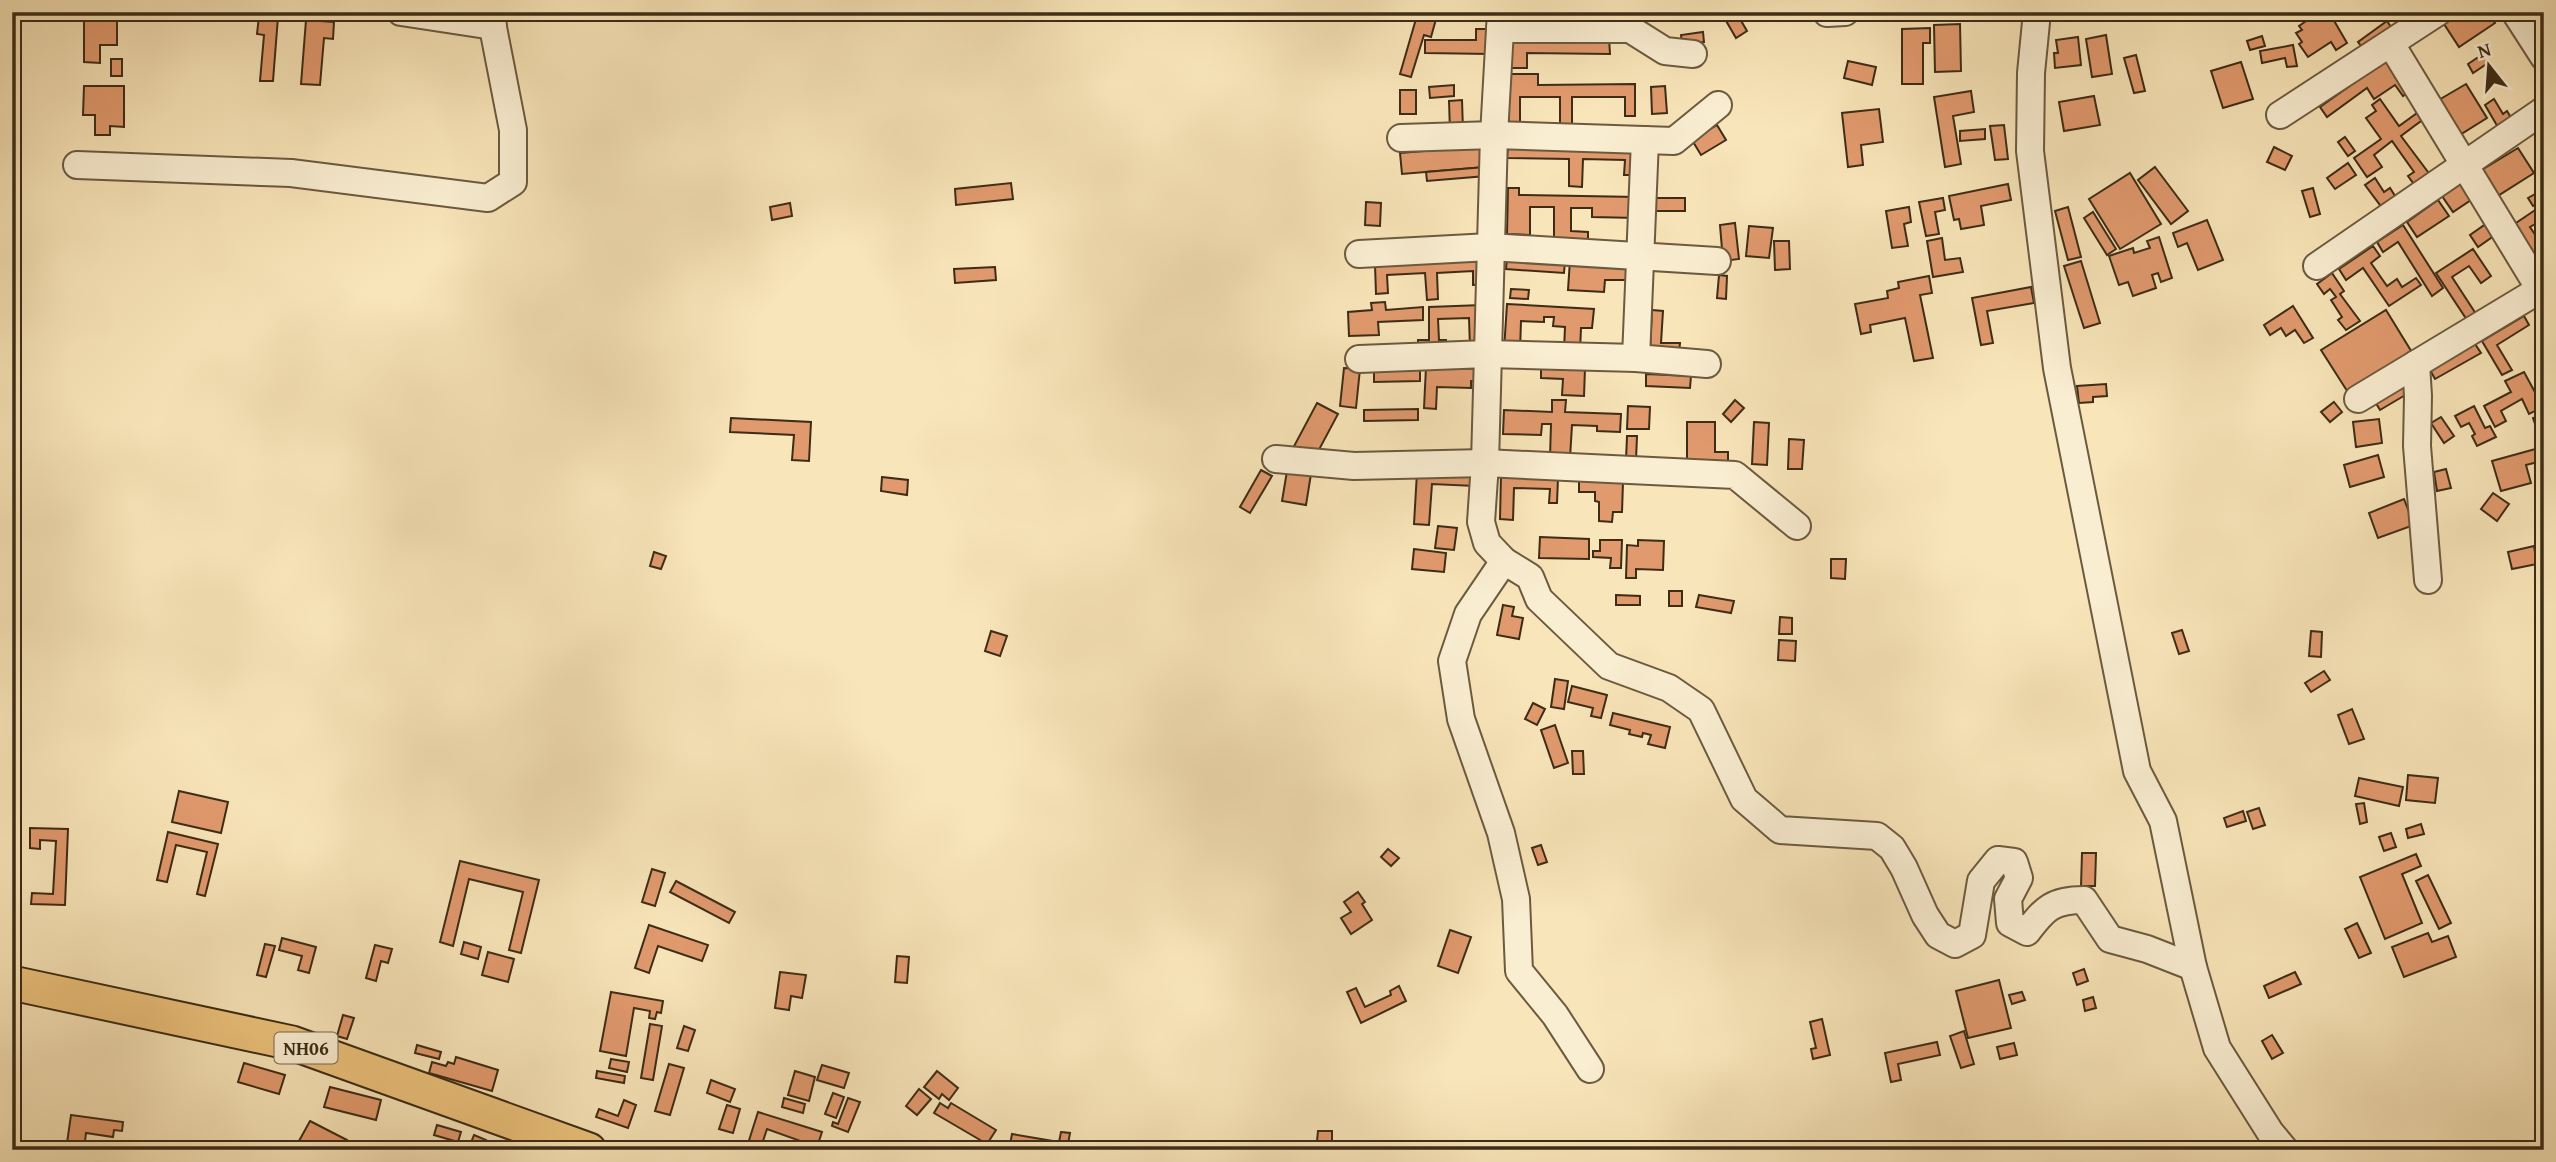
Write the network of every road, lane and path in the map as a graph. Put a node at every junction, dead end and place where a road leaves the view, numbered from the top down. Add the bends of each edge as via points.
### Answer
1 (401, 12) edge
2 (2037, 12) edge
3 (2438, 12) edge
4 (2515, 12) edge
5 (492, 19) edge
6 (1501, 20) edge
7 (2391, 44) junction
8 (1693, 54) dead end
9 (2544, 57) edge
10 (1718, 105) dead end
11 (2544, 110) edge
12 (2280, 115) dead end
13 (1494, 135) junction
14 (1401, 138) dead end
15 (1645, 140) junction
16 (2463, 164) junction
17 (77, 165) dead end
18 (1490, 247) junction
19 (1359, 254) dead end
20 (1640, 255) junction
21 (1717, 261) dead end
22 (2317, 266) dead end
23 (2542, 291) edge
24 (1487, 354) junction
25 (1359, 359) dead end
26 (1636, 359) junction
27 (2416, 364) junction
28 (1707, 365) dead end
29 (2358, 399) dead end
30 (1276, 459) dead end
31 (1485, 463) junction
32 (1797, 526) dead end
33 (1504, 561) junction
34 (2428, 580) dead end
35 (2193, 967) junction
36 (12, 983) edge
37 (1590, 1069) dead end
38 (589, 1150) edge
39 (2286, 1150) edge

1 - 5 street
2 - 35 street via 2030,151 2057,368 2137,771 2163,821
3 - 7 street
4 - 9 street
5 - 17 street via 513,130 513,182 488,198 291,173
6 - 8 street via 1630,29 1665,51
6 - 13 street
7 - 12 street
7 - 16 street
10 - 15 street via 1674,141
11 - 16 street
13 - 14 street
13 - 15 street
13 - 18 street
15 - 20 street
16 - 22 street
16 - 23 street
18 - 19 street
18 - 20 street
18 - 24 street
20 - 21 street
20 - 26 street
23 - 27 street
24 - 25 street
24 - 26 street
24 - 31 street
26 - 28 street
27 - 29 street
27 - 34 street via 2417,446
30 - 31 street via 1354,466
31 - 32 street via 1735,475
31 - 33 street via 1481,522 1486,543
33 - 35 street via 1530,577 1539,599 1609,666 1669,688 1701,710 1744,799 1780,830 1877,836 1892,848 1938,936 1955,944 1972,935 1981,881 1998,860 2014,862 2019,878 2008,899 2010,922 2027,932 2044,910 2063,900 2084,900 2110,939
33 - 37 street via 1468,614 1452,661 1461,719 1501,833 1516,899 1518,971 1555,1015
35 - 39 street via 2217,1048
36 - 38 main road, NH06 via 292,1043

